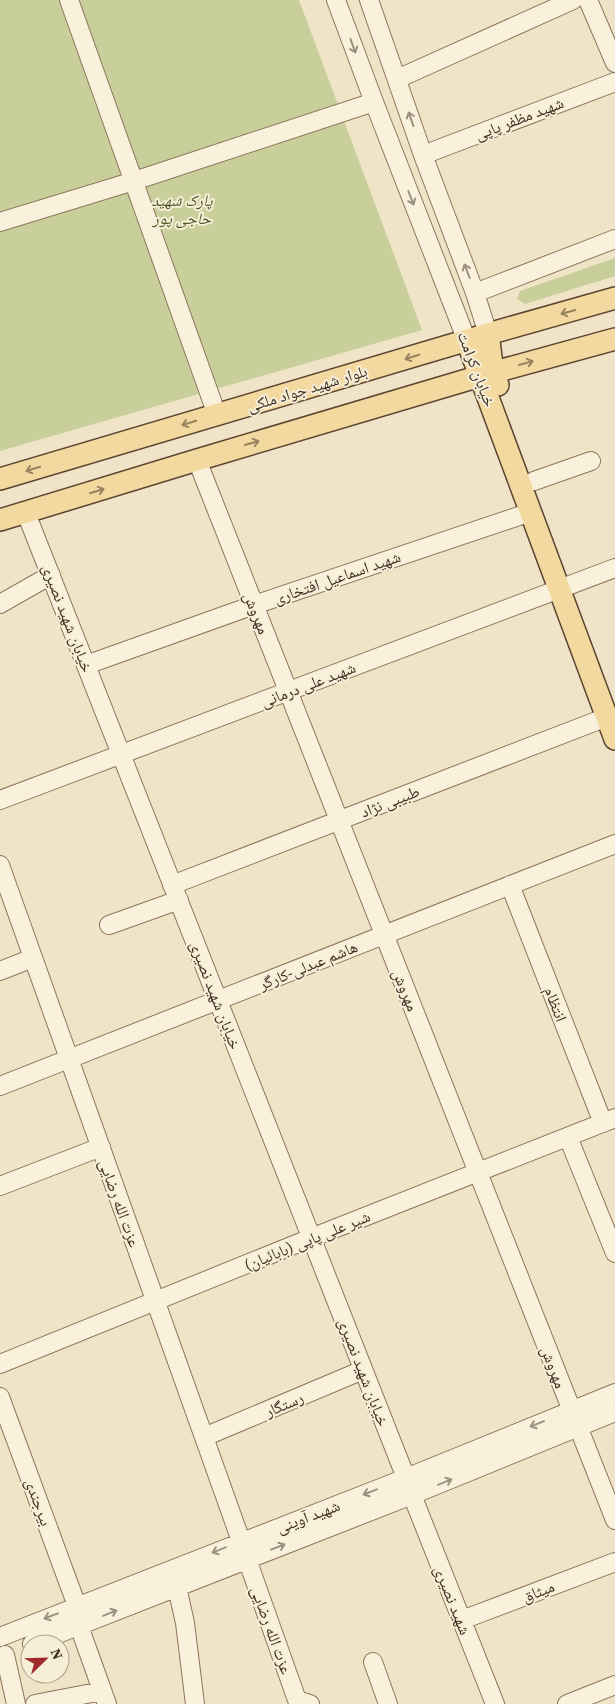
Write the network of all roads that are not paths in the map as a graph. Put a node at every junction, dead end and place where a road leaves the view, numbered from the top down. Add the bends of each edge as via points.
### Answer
1 (69, 0) edge
2 (336, 0) edge
3 (369, 0) edge
4 (573, 0) edge
5 (588, 0) edge
6 (615, 63) edge
7 (397, 78) junction
8 (615, 82) edge
9 (374, 102) junction
10 (423, 155) junction
11 (134, 181) junction
12 (0, 222) edge
13 (615, 239) edge
14 (475, 293) junction
15 (615, 298) edge
16 (488, 334) junction
17 (615, 339) edge
18 (467, 341) junction
19 (486, 374) junction
20 (217, 415) junction
21 (197, 460) junction
22 (591, 461) dead end
23 (0, 479) edge
24 (534, 481) junction
25 (531, 512) junction
26 (26, 513) junction
27 (0, 520) edge
28 (615, 568) edge
29 (51, 575) junction
30 (567, 587) junction
31 (0, 604) edge
32 (254, 605) junction
33 (86, 665) junction
34 (288, 692) junction
35 (611, 708) edge
36 (615, 739) edge
37 (121, 754) junction
38 (0, 800) edge
39 (339, 820) junction
40 (615, 844) edge
41 (0, 865) edge
42 (510, 886) junction
43 (176, 892) junction
44 (6, 899) edge
45 (109, 925) dead end
46 (384, 935) junction
47 (33, 958) junction
48 (0, 971) edge
49 (218, 1000) junction
50 (69, 1059) junction
51 (0, 1086) edge
52 (609, 1121) edge
53 (568, 1137) junction
54 (100, 1147) junction
55 (478, 1172) junction
56 (0, 1186) edge
57 (311, 1238) junction
58 (615, 1253) edge
59 (155, 1301) junction
60 (0, 1364) edge
61 (363, 1370) junction
62 (615, 1393) edge
63 (0, 1397) edge
64 (571, 1410) junction
65 (615, 1412) edge
66 (578, 1428) junction
67 (204, 1437) junction
68 (406, 1478) junction
69 (412, 1495) junction
70 (615, 1520) edge
71 (241, 1541) junction
72 (247, 1559) junction
73 (615, 1562) edge
74 (177, 1587) junction
75 (77, 1606) junction
76 (462, 1620) junction
77 (79, 1626) junction
78 (58, 1634) edge
79 (0, 1636) edge
80 (20, 1649) edge
81 (2, 1656) edge
82 (373, 1662) dead end
83 (615, 1684) edge
84 (105, 1697) edge
85 (304, 1702) edge
86 (16, 1704) edge
87 (35, 1704) edge
88 (195, 1704) edge
89 (388, 1704) edge
90 (495, 1704) edge
91 (567, 1704) edge

1 - 11 street
2 -> 9 street, خیابان کرامت
3 - 7 street, خیابان کرامت
4 - 7 street
5 - 6 street
10 -> 7 street, خیابان کرامت
8 - 10 street, شهید مظفر پاپی
9 - 11 street
9 -> 18 street, خیابان کرامت
14 -> 10 street, خیابان کرامت
11 - 12 street
11 - 20 street
13 - 14 street
14 - 16 street, خیابان کرامت
15 -> 16 main road, بلوار شهید جواد ملکی
16 - 18 main road, بلوار شهید جواد ملکی
16 - 19 main road, خیابان کرامت
19 -> 17 main road
18 - 19 main road, خیابان کرامت
18 -> 20 main road, بلوار شهید جواد ملکی
21 -> 19 main road
19 - 24 main road, خیابان کرامت
19 - 25 main road, خیابان کرامت
20 -> 23 main road, بلوار شهید جواد ملکی
26 -> 21 main road
21 - 32 street, مهروش
22 - 24 street
24 - 30 main road, خیابان کرامت
25 - 30 main road, خیابان کرامت
25 - 32 street, شهید اسماعیل افتخاری
26 - 27 main road
26 - 29 street, خیابان شهید نصیری
28 - 30 street, شهید علی درمانی
29 - 31 street
29 - 33 street, خیابان شهید نصیری
30 - 34 street, شهید علی درمانی
30 - 35 main road, خیابان کرامت
32 - 33 street, شهید اسماعیل افتخاری
32 - 34 street, مهروش
33 - 37 street, خیابان شهید نصیری
34 - 37 street, شهید علی درمانی
34 - 39 street, مهروش
35 - 36 main road, خیابان کرامت
35 - 39 street, طبیبی نژاد
37 - 38 street, شهید علی درمانی
37 - 43 street, خیابان شهید نصیری
39 - 43 street, طبیبی نژاد
39 - 46 street, مهروش
40 - 42 street, هاشم عبدلی-کارگر
41 - 44 street, عزت الله رضایی
42 - 46 street, هاشم عبدلی-کارگر
42 - 52 street, انتظام
43 - 45 street, طبیبی نژاد
43 - 49 street, خیابان شهید نصیری
44 - 47 street, عزت الله رضایی
46 - 49 street, هاشم عبدلی-کارگر
46 - 55 street, مهروش
47 - 48 street
47 - 50 street, عزت الله رضایی
49 - 50 street, هاشم عبدلی-کارگر
49 - 57 street, خیابان شهید نصیری
50 - 51 street, هاشم عبدلی-کارگر
50 - 54 street, عزت الله رضایی
52 - 53 street, شیر علی پاپی (بابائیان)
53 - 55 street, شیر علی پاپی (بابائیان)
53 - 58 street
54 - 56 street
54 - 59 street, عزت الله رضایی
55 - 57 street, شیر علی پاپی (بابائیان)
55 - 64 street, مهروش
57 - 59 street, شیر علی پاپی (بابائیان)
57 - 61 street, خیابان شهید نصیری
59 - 60 street, شیر علی پاپی (بابائیان)
59 - 67 street, عزت الله رضایی
61 - 67 street, رستگار
61 - 68 street, خیابان شهید نصیری
62 - 64 street, شهید آوینی
63 - 75 street, بیرجندی
64 - 66 street, مهروش
64 -> 68 street, شهید آوینی
65 - 66 street, شهید آوینی
69 -> 66 street, شهید آوینی
66 - 70 street, مهروش
67 - 71 street, عزت الله رضایی
68 -> 71 street, شهید آوینی
72 -> 69 street, شهید آوینی
69 - 76 street, شهید نصیری
71 -> 75 street, شهید آوینی
72 - 74 street, شهید آوینی
72 - 85 street, عزت الله رضایی
73 - 76 street, میثاق
77 -> 74 street, شهید آوینی
74 - 88 street
75 -> 79 street, شهید آوینی
76 - 90 street, شهید نصیری
77 - 78 street, شهید آوینی
77 - 84 street
80 - 81 street, شهید آوینی
81 - 86 street
82 - 89 street
83 - 91 street
84 - 87 street

